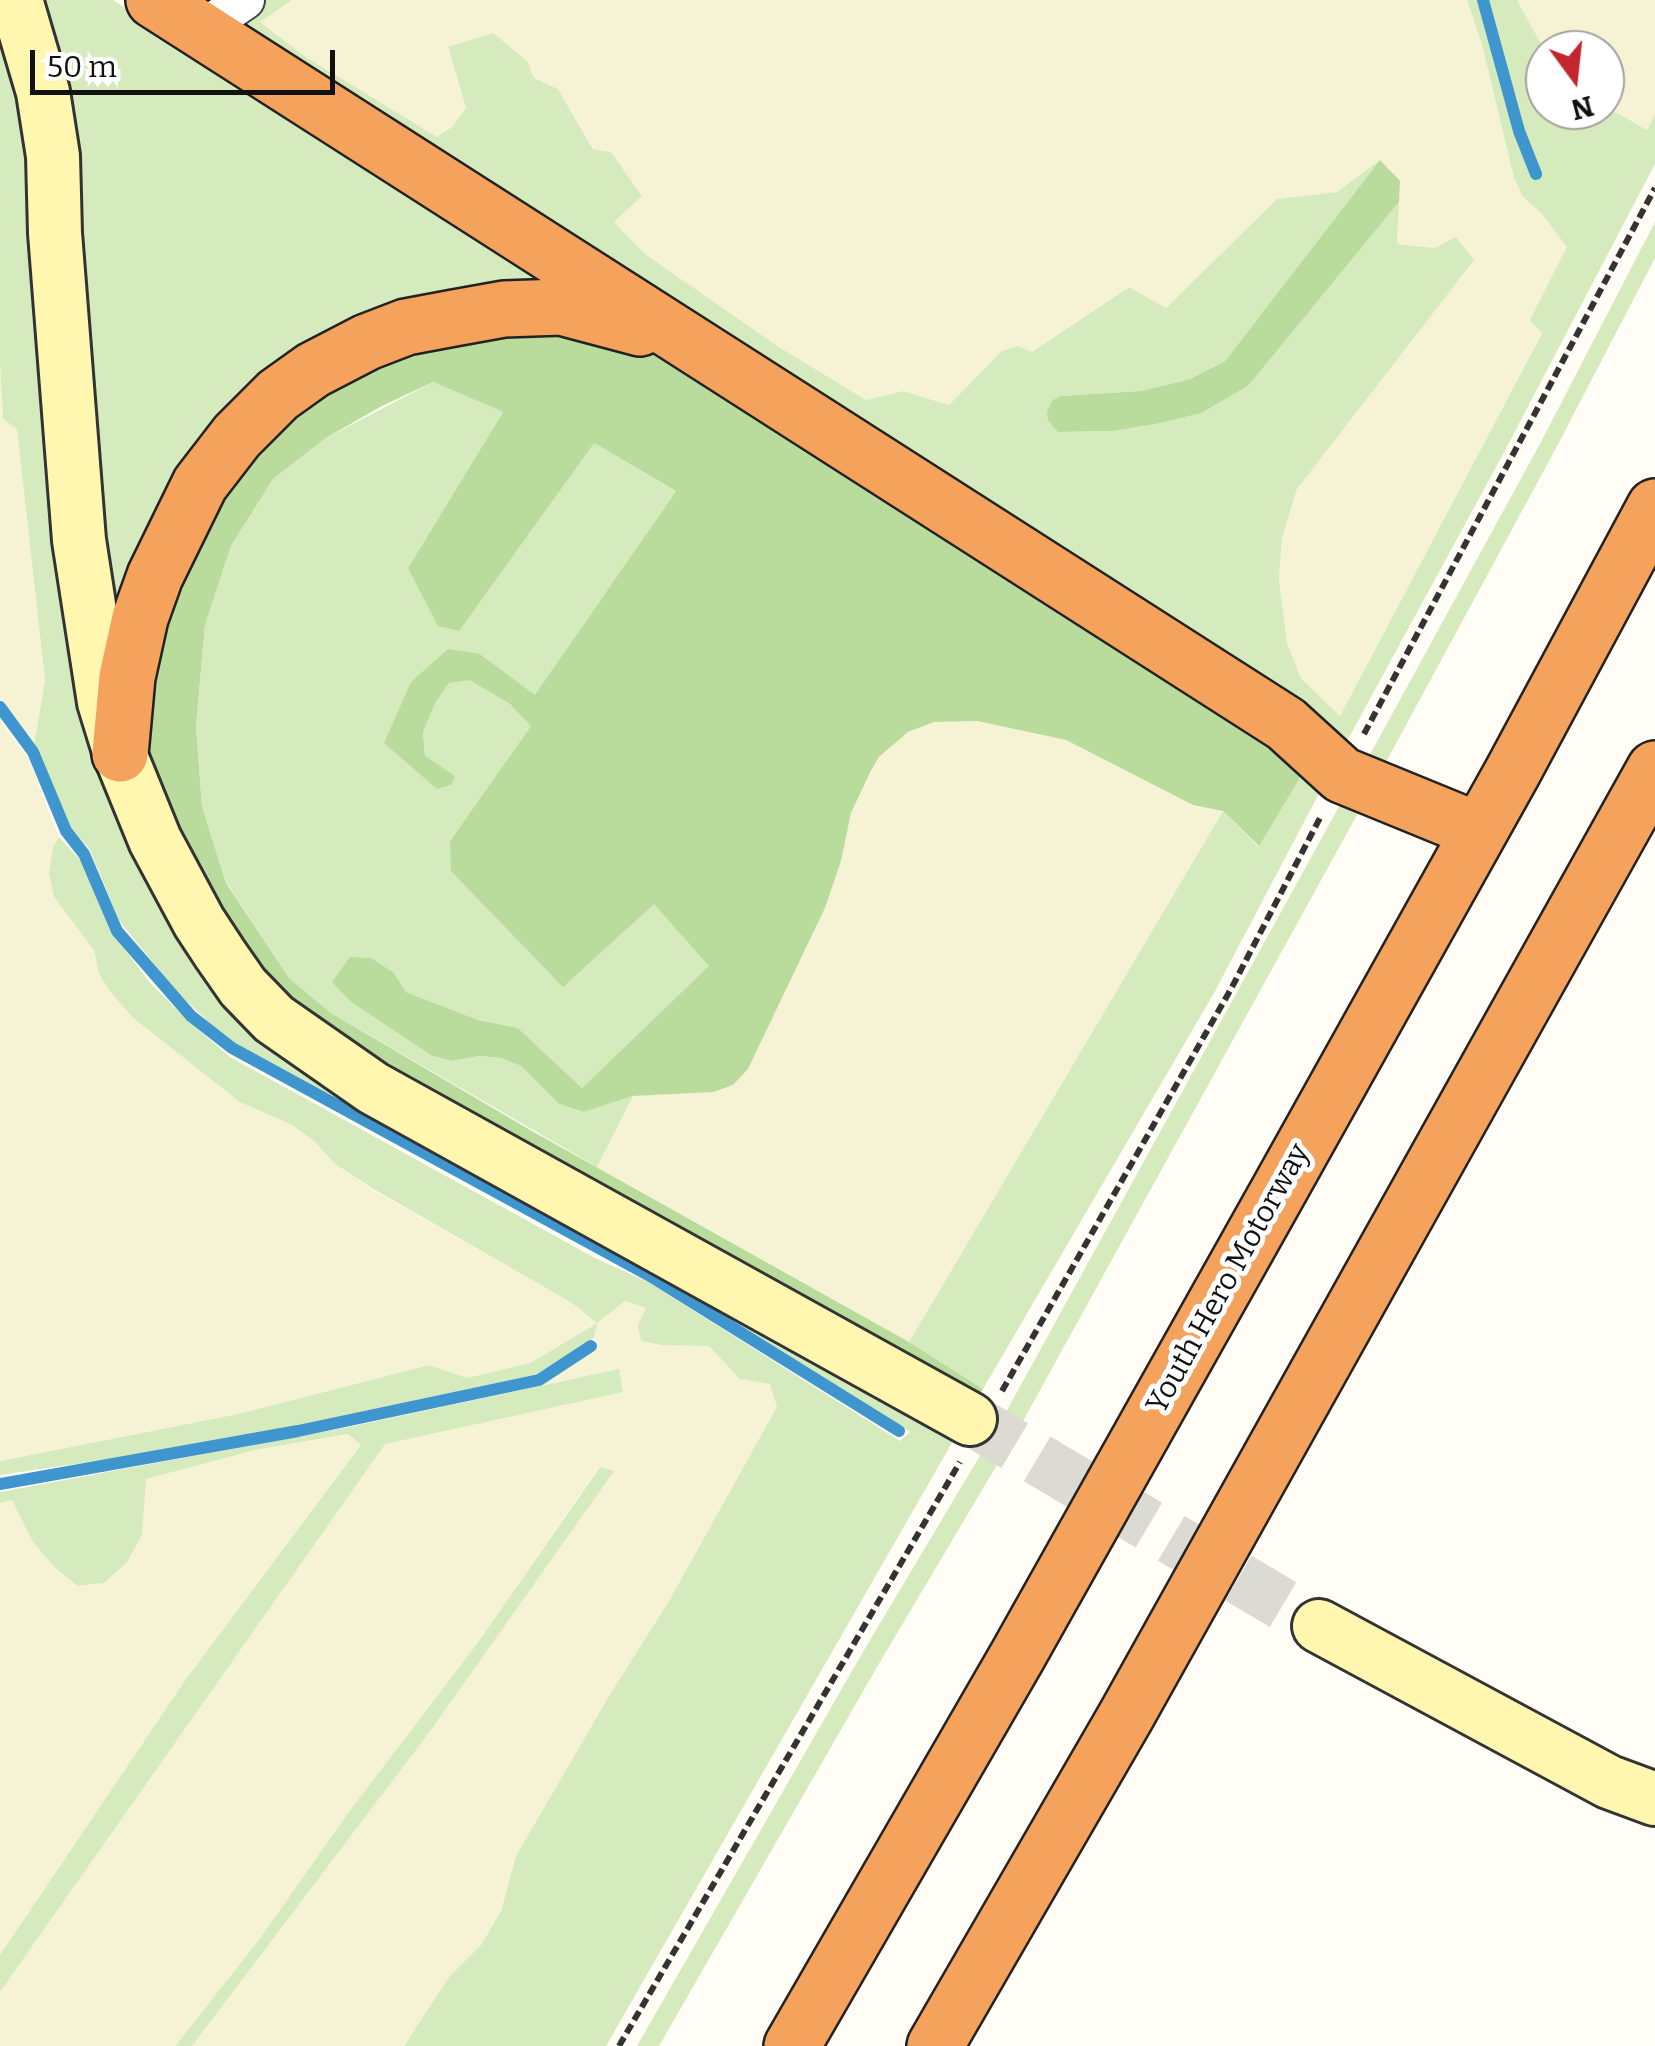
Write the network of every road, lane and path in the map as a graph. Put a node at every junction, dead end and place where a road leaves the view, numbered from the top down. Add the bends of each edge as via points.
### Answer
1 (16, 0) edge
2 (154, 0) edge
3 (223, 15) edge
4 (1655, 188) edge
5 (716, 358) junction
6 (1655, 507) edge
7 (120, 754) junction
8 (1655, 768) edge
9 (1342, 775) junction
10 (1479, 831) junction
11 (979, 1420) junction
12 (1319, 1626) tunnel mouth
13 (1655, 1799) edge
14 (619, 2046) edge
15 (792, 2046) edge
16 (935, 2046) edge

1 - 7 main road via 53,156 79,540 104,702
2 - 3 highway
3 - 5 highway
4 - 9 path
5 - 7 highway via 639,327 561,307 504,309 406,327 313,370 251,422 200,484 140,618
5 - 9 highway via 1286,724
6 - 10 highway, Youth Hero Motorway
7 - 11 main road via 199,922 243,987 274,1018 373,1088
8 - 16 highway
9 - 10 highway
9 - 11 path via 1231,988
10 - 15 highway, Youth Hero Motorway
11 - 14 path
12 - 13 main road via 1609,1782

